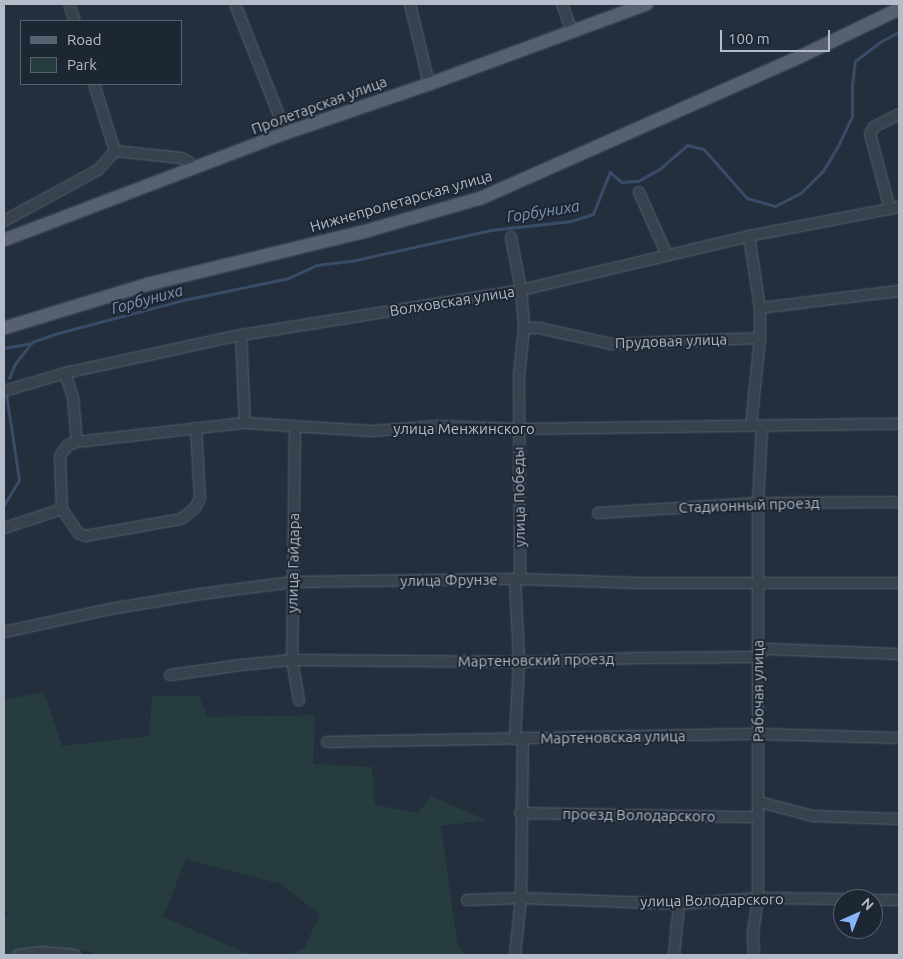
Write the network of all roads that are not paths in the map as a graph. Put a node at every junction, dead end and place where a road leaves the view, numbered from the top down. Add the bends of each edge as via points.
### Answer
1 (69, 4) edge
2 (235, 4) edge
3 (410, 4) edge
4 (562, 4) edge
5 (647, 4) edge
6 (899, 9) edge
7 (74, 20) edge
8 (572, 31) junction
9 (429, 84) junction
10 (94, 85) edge
11 (899, 114) edge
12 (286, 133) junction
13 (115, 151) junction
14 (193, 169) junction
15 (639, 192) dead end
16 (895, 208) edge
17 (4, 221) edge
18 (749, 236) junction
19 (511, 237) dead end
20 (4, 240) edge
21 (667, 255) junction
22 (521, 290) junction
23 (899, 291) edge
24 (760, 308) junction
25 (4, 328) edge
26 (524, 328) junction
27 (241, 335) junction
28 (760, 338) junction
29 (65, 373) junction
30 (4, 391) edge
31 (244, 423) junction
32 (899, 424) edge
33 (295, 426) junction
34 (757, 426) junction
35 (196, 428) junction
36 (518, 429) junction
37 (77, 442) junction
38 (899, 502) edge
39 (758, 503) junction
40 (62, 509) junction
41 (598, 513) dead end
42 (4, 528) edge
43 (518, 579) junction
44 (293, 582) junction
45 (758, 582) junction
46 (899, 583) edge
47 (4, 632) edge
48 (899, 654) edge
49 (758, 657) junction
50 (292, 660) junction
51 (519, 662) junction
52 (170, 675) dead end
53 (299, 700) dead end
54 (759, 734) junction
55 (519, 738) junction
56 (899, 738) edge
57 (327, 742) dead end
58 (759, 802) junction
59 (520, 813) junction
60 (758, 817) junction
61 (899, 820) edge
62 (521, 898) junction
63 (758, 898) junction
64 (833, 899) edge
65 (467, 900) dead end
66 (883, 900) edge
67 (899, 900) edge
68 (679, 904) junction
69 (18, 955) edge
70 (75, 955) edge
71 (515, 955) edge
72 (674, 955) edge
73 (754, 955) edge

1 - 7 street
2 - 12 street
3 - 9 street
4 - 8 street
5 - 8 main road, Пролетарская улица
6 - 25 main road, Нижнепролетарская улица via 793,60 481,198 359,233 149,284
8 - 9 main road, Пролетарская улица
9 - 12 main road, Пролетарская улица
10 - 13 street
11 - 16 street via 874,127 870,134
12 - 14 main road, Пролетарская улица
13 - 14 street via 182,158
13 - 17 street via 98,170
14 - 20 main road, Пролетарская улица
15 - 21 street
16 - 18 street, Волховская улица
18 - 21 street, Волховская улица
18 - 24 street, Рабочая улица
19 - 22 street, улица Победы
21 - 22 street, Волховская улица
22 - 26 street, улица Победы
22 - 27 street, Волховская улица
23 - 24 street
24 - 28 street, Рабочая улица
26 - 28 street, Прудовая улица via 539,328 612,344
26 - 36 street, улица Победы
27 - 29 street, Волховская улица
27 - 31 street
28 - 34 street, Рабочая улица
29 - 30 street, Волховская улица
29 - 37 street via 72,398
31 - 33 street, улица Менжинского
31 - 35 street, улица Менжинского
32 - 34 street, улица Менжинского
33 - 36 street, улица Менжинского via 371,431 439,426
33 - 44 street, улица Гайдара
34 - 36 street, улица Менжинского
34 - 39 street, Рабочая улица
35 - 37 street, улица Менжинского
35 - 40 street via 200,499 181,519 85,536 78,533
36 - 43 street, улица Победы
37 - 40 street via 68,445 60,456
38 - 39 street, Стадионный проезд
39 - 41 street, Стадионный проезд
39 - 45 street, Рабочая улица
40 - 42 street
43 - 44 street, улица Фрунзе
43 - 45 street, улица Фрунзе
43 - 51 street, улица Победы
44 - 47 street, улица Фрунзе via 110,609
44 - 50 street, улица Гайдара
45 - 46 street, улица Фрунзе
45 - 49 street, Рабочая улица
48 - 49 street, Мартеновский проезд via 768,649
49 - 51 street, Мартеновский проезд
49 - 54 street, Рабочая улица
50 - 51 street, Мартеновский проезд
50 - 52 street, Мартеновский проезд
50 - 53 street, улица Гайдара
51 - 55 street, улица Победы
54 - 55 street, Мартеновская улица
54 - 56 street, Мартеновская улица
54 - 58 street, Рабочая улица
55 - 57 street, Мартеновская улица
55 - 59 street, улица Победы
58 - 60 street, Рабочая улица
58 - 61 street via 813,816
59 - 60 street, проезд Володарского
59 - 62 street, улица Победы
60 - 63 street, Рабочая улица
62 - 65 street, улица Володарского
62 - 68 street, улица Володарского
62 - 71 street, улица Победы
63 - 64 street, улица Володарского
63 - 68 street, улица Володарского
63 - 73 street, Рабочая улица via 753,933
66 - 67 street
68 - 72 street
69 - 70 street via 41,952

